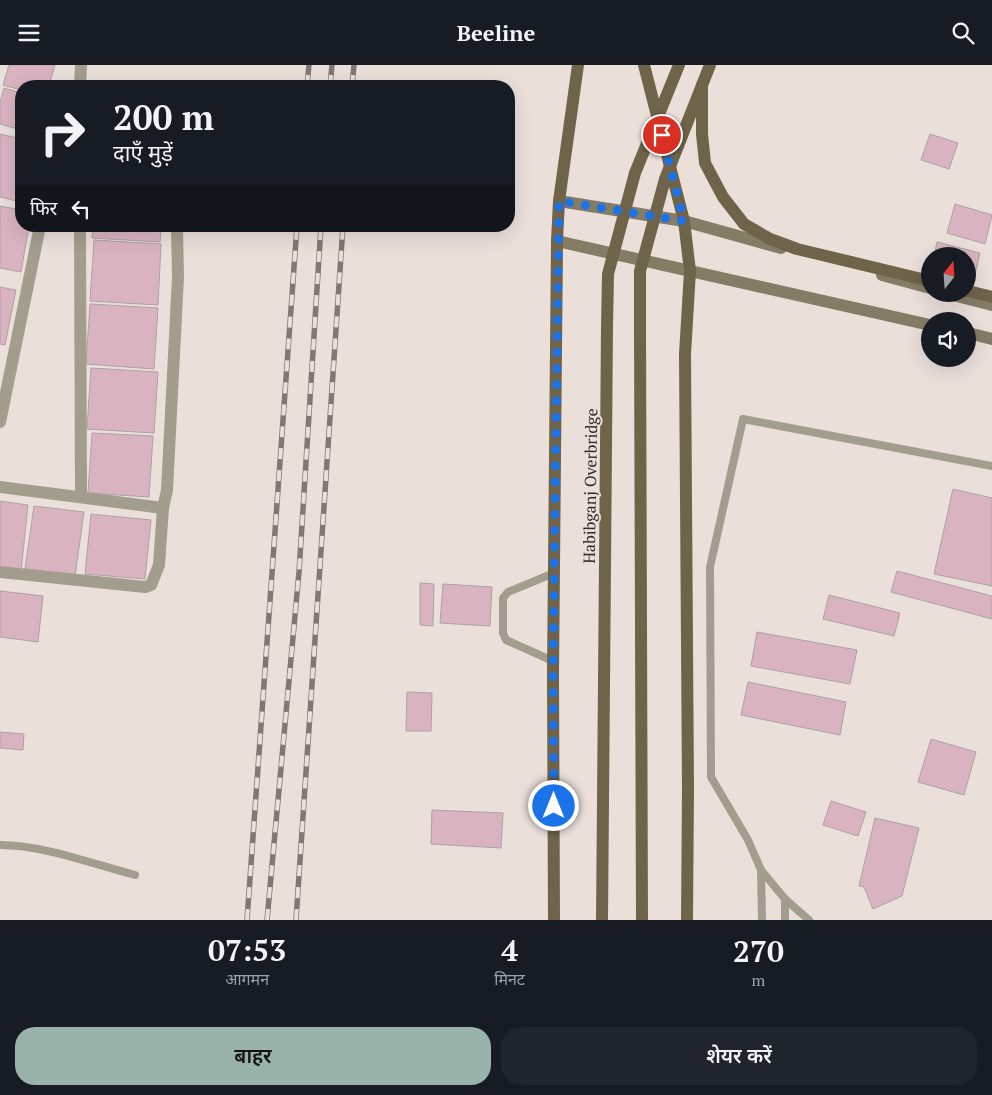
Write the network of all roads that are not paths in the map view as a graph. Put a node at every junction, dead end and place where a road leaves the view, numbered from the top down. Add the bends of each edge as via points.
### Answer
1 (81, 65) edge
2 (578, 65) edge
3 (644, 65) edge
4 (679, 65) edge
5 (710, 65) edge
6 (80, 80) edge
7 (702, 82) junction
8 (559, 201) junction
9 (684, 221) junction
10 (39, 232) edge
11 (80, 232) edge
12 (177, 232) edge
13 (557, 241) junction
14 (690, 271) junction
15 (921, 279) edge
16 (921, 287) edge
17 (976, 293) edge
18 (992, 297) edge
19 (976, 301) edge
20 (992, 305) edge
21 (921, 323) edge
22 (976, 335) edge
23 (992, 339) edge
24 (0, 422) edge
25 (992, 465) edge
26 (0, 487) edge
27 (81, 497) junction
28 (163, 509) junction
29 (0, 572) edge
30 (554, 573) junction
31 (553, 661) junction
32 (0, 845) edge
33 (761, 870) junction
34 (135, 875) dead end
35 (784, 899) junction
36 (554, 920) edge
37 (602, 920) edge
38 (642, 920) edge
39 (687, 920) edge
40 (762, 920) edge
41 (785, 920) edge
42 (809, 920) edge

1 - 6 street
2 - 8 main road
3 - 9 main road
4 - 37 main road, Habibganj Overbridge, bridge via 635,173 608,274
5 - 7 main road, bridge
7 - 15 main road, bridge via 705,163 722,197 744,224 797,249
7 - 38 main road, bridge via 665,179 640,271
8 - 9 main road
8 - 13 main road
9 - 14 main road
9 - 16 main road
10 - 24 street
11 - 27 street
12 - 28 street via 178,277 167,490
13 - 14 main road
13 - 30 main road
14 - 21 main road
14 - 39 main road via 686,354
17 - 18 main road
19 - 20 main road
22 - 23 main road
25 - 33 lane via 743,419 710,567 711,777 748,840
26 - 27 street
27 - 28 street
28 - 29 street via 159,565 151,585 145,587
30 - 31 main road
30 - 31 lane via 508,592 503,598 506,640
31 - 36 main road
32 - 34 lane via 40,849
33 - 35 lane
33 - 40 lane
35 - 41 lane
35 - 42 lane

